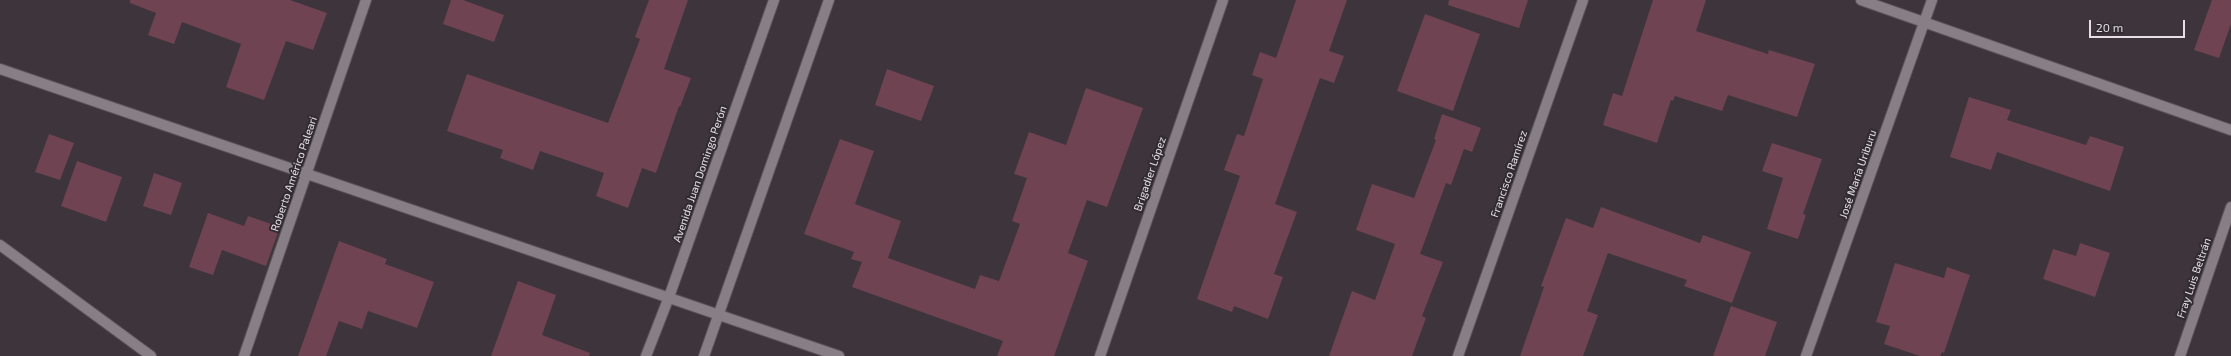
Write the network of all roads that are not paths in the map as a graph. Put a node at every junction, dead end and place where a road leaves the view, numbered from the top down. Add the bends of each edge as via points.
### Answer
1 (366, 0) edge
2 (774, 0) edge
3 (829, 0) edge
4 (1223, 0) edge
5 (1583, 0) edge
6 (1861, 0) edge
7 (1932, 0) edge
8 (1924, 22) junction
9 (0, 69) edge
10 (2231, 130) edge
11 (306, 175) junction
12 (2231, 207) edge
13 (0, 245) edge
14 (669, 297) junction
15 (718, 314) junction
16 (151, 356) edge
17 (244, 356) edge
18 (646, 356) edge
19 (704, 356) edge
20 (839, 356) edge
21 (1100, 356) edge
22 (1458, 356) edge
23 (1806, 356) edge
24 (2180, 356) edge

1 - 11 street, Roberto Américo Paleari
2 - 14 street, Avenida Juan Domingo Perón
3 - 15 street
4 - 21 street, Brigadier López
5 - 22 street, Francisco Ramírez
6 - 8 street
7 - 8 street, José María Uriburu
8 - 10 street
8 - 23 street, José María Uriburu
9 - 11 street
11 - 14 street
11 - 17 street, Roberto Américo Paleari
12 - 24 street, Fray Luis Beltrán
13 - 16 street
14 - 15 street
14 - 18 street, Avenida Juan Domingo Perón
15 - 19 street
15 - 20 street

